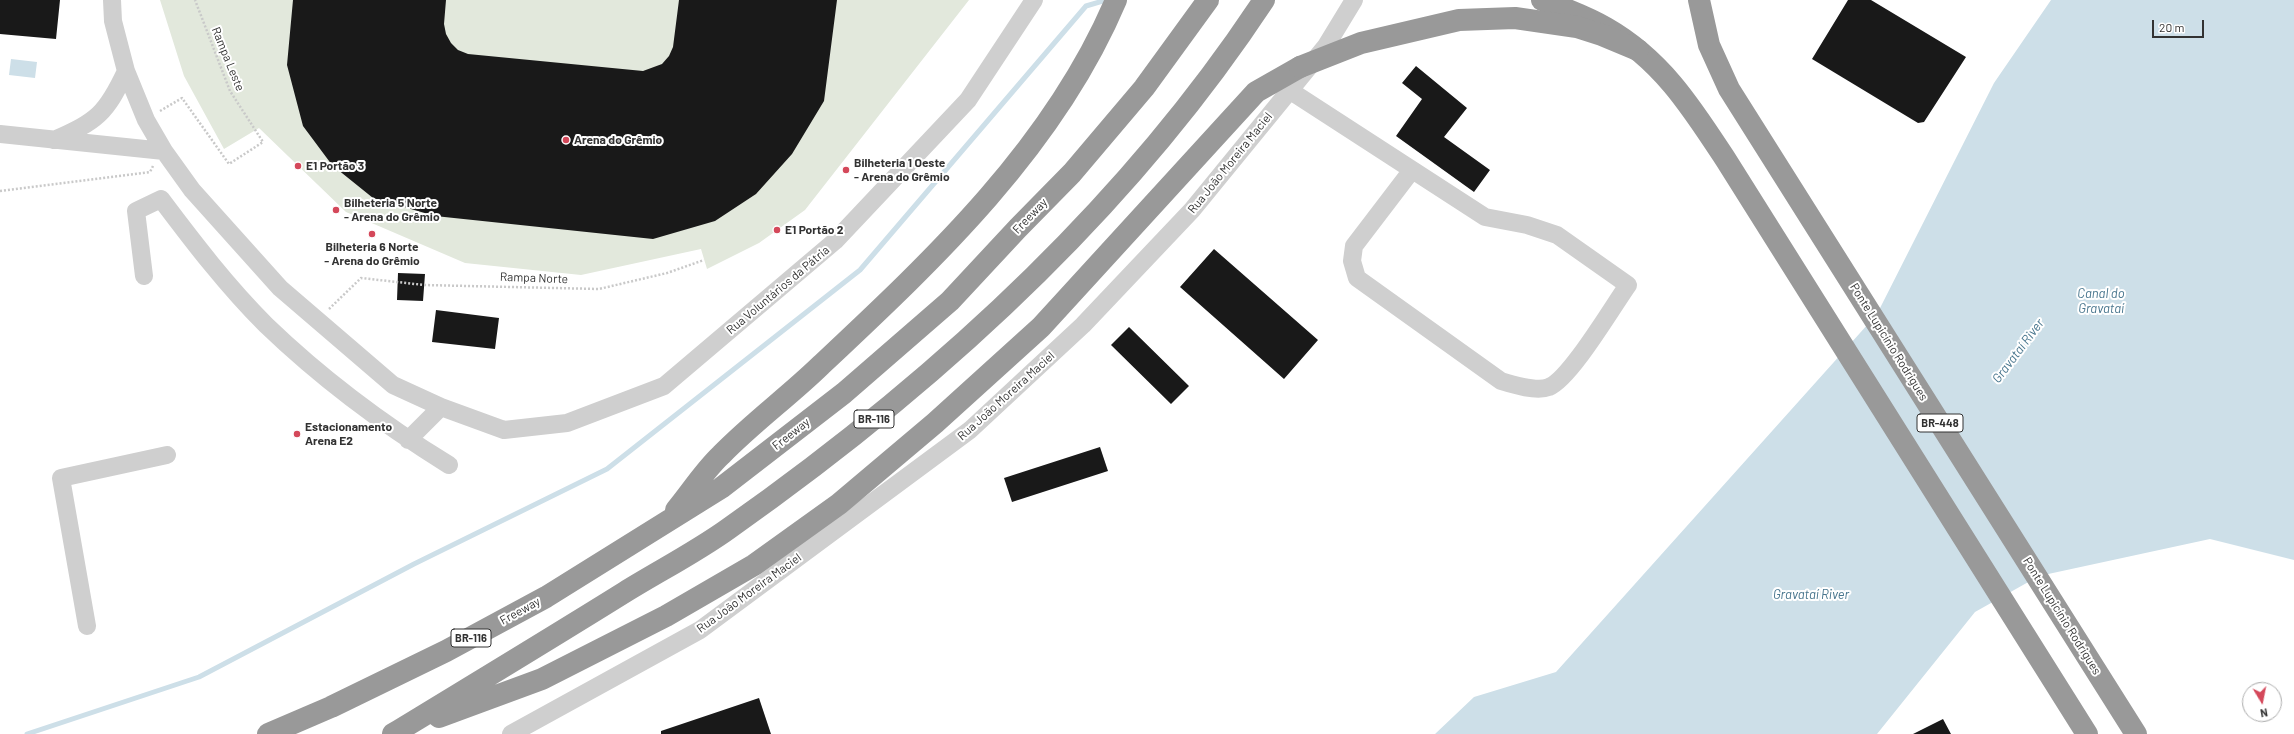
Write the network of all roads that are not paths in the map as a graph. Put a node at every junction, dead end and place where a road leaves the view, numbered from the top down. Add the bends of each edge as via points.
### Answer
1 (112, 0) edge
2 (1034, 0) edge
3 (1116, 0) edge
4 (1208, 0) edge
5 (1264, 0) edge
6 (1354, 0) edge
7 (1542, 0) edge
8 (1699, 0) edge
9 (1638, 50) junction
10 (126, 71) junction
11 (1289, 90) junction
12 (0, 134) edge
13 (54, 141) junction
14 (164, 151) junction
15 (1412, 170) junction
16 (144, 276) dead end
17 (441, 407) junction
18 (408, 440) junction
19 (168, 455) dead end
20 (449, 465) dead end
21 (665, 524) junction
22 (87, 626) dead end
23 (2087, 733) edge
24 (268, 734) edge
25 (394, 734) edge
26 (511, 734) edge
27 (2136, 734) edge

1 - 10 street, Rua Voluntários da Pátria via 113,21
2 - 17 street, Rua Voluntários da Pátria via 968,100 835,241 664,386 567,422 504,430
3 - 21 highway via 1086,60 1040,134 988,199 819,367 720,455
4 - 21 highway, Freeway / BR-116 via 1144,88 1072,173 950,301 844,393 721,488
5 - 25 highway, BR-116 via 1162,140 1108,202 1049,263 915,387 726,530
6 - 11 street, Rua João Moreira Maciel via 1326,46
7 - 9 highway, bridge via 1580,14
8 - 27 highway, Ponte Lupicínio Rodrigues / BR-448 via 1708,38 1729,89
9 - 23 highway, BR-448 via 1656,65 1681,93 1726,160
9 - 25 highway, bridge via 1576,27 1515,18 1459,20 1361,43 1294,71 1256,92 1041,327 935,423 839,504 754,566 666,616 542,679
10 - 13 street via 107,107 86,126
10 - 14 street, Rua Voluntários da Pátria via 146,120
11 - 15 street
11 - 26 street, Rua João Moreira Maciel via 1192,210 1083,325 970,430 700,630
12 - 13 street
13 - 14 street
14 - 17 street, Rua Voluntários da Pátria via 192,190 275,282 393,385
15 - 15 street via 1354,246 1352,261 1357,278 1501,381 1522,388 1549,387 1566,374 1628,285 1557,235 1527,225 1485,217
16 - 18 street via 136,211 161,199 198,249 266,324 297,353
17 - 18 street
18 - 20 street
19 - 22 street via 61,478
21 - 24 highway, Freeway / BR-116 via 546,597 446,651 331,707

